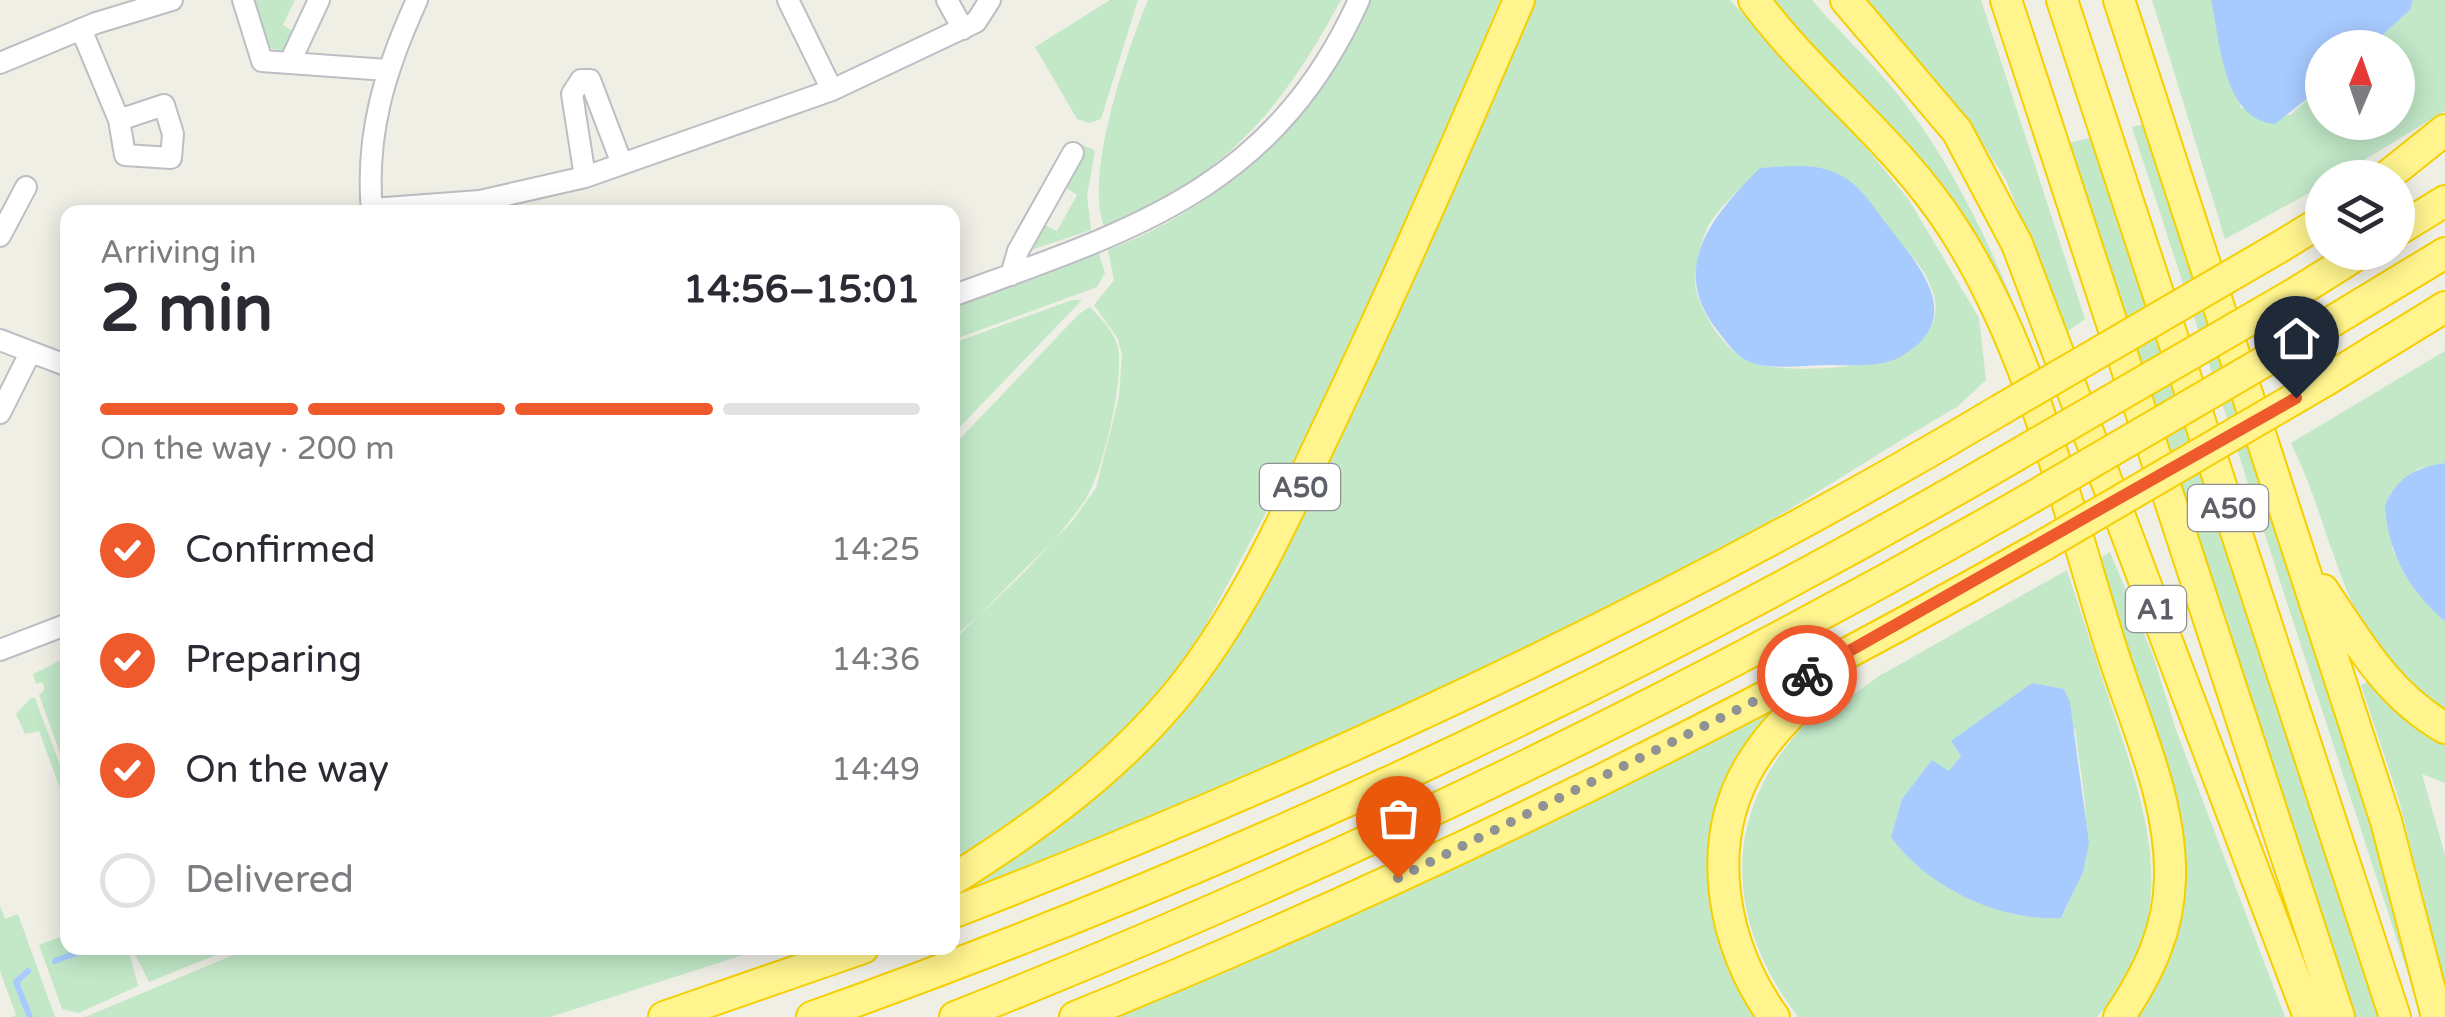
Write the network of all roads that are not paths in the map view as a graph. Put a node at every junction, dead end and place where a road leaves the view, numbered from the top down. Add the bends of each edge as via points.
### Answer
1 (172, 0) edge
2 (243, 0) edge
3 (319, 0) edge
4 (417, 0) edge
5 (788, 0) edge
6 (947, 0) edge
7 (990, 0) edge
8 (1358, 0) edge
9 (1519, 0) edge
10 (1754, 0) edge
11 (1846, 0) edge
12 (2006, 0) edge
13 (2062, 0) edge
14 (2119, 0) edge
15 (2132, 0) edge
16 (81, 29) junction
17 (963, 29) junction
18 (2132, 40) junction
19 (290, 62) junction
20 (0, 63) edge
21 (387, 70) junction
22 (832, 90) junction
23 (119, 120) dead end
24 (2445, 130) edge
25 (2445, 146) edge
26 (1073, 153) dead end
27 (2408, 160) edge
28 (622, 164) junction
29 (2415, 165) edge
30 (585, 177) junction
31 (26, 187) dead end
32 (2445, 201) edge
33 (372, 205) edge
34 (432, 205) edge
35 (2415, 220) edge
36 (2305, 231) edge
37 (0, 236) edge
38 (2445, 253) edge
39 (2332, 270) edge
40 (1011, 275) junction
41 (960, 293) edge
42 (2445, 306) edge
43 (2445, 325) edge
44 (0, 340) edge
45 (2373, 351) junction
46 (29, 355) junction
47 (60, 364) edge
48 (0, 414) edge
49 (2304, 560) junction
50 (60, 627) edge
51 (1871, 643) junction
52 (0, 650) edge
53 (2445, 728) edge
54 (960, 875) edge
55 (960, 910) edge
56 (796, 955) edge
57 (842, 955) edge
58 (648, 1017) edge
59 (664, 1017) edge
60 (812, 1017) edge
61 (955, 1017) edge
62 (1074, 1017) edge
63 (1774, 1017) edge
64 (2119, 1017) edge
65 (2309, 1017) edge
66 (2339, 1017) edge
67 (2395, 1017) edge
68 (2437, 1017) edge

1 - 16 street
2 - 19 street via 262,60
3 - 19 street
4 - 21 street
5 - 22 street
6 - 17 street
7 - 17 street
8 - 40 street via 1281,121 1230,169 1135,228
9 - 54 highway, A50 via 1381,316 1281,527 1212,648 1104,772 1057,812
10 - 64 highway via 1879,133 1945,216 1995,304 2037,417 2169,844 2168,912 2154,958
11 - 65 highway, A1 via 1957,131 2017,244
12 - 66 highway, A50
13 - 67 highway, A50
14 - 18 highway, A50
15 - 18 highway, A50
16 - 20 street
16 - 23 street
17 - 22 street
18 - 49 highway, A50
19 - 21 street
21 - 33 street via 370,156
22 - 28 street
24 - 27 highway
25 - 29 highway
26 - 40 street via 1018,250
28 - 30 street
28 - 30 street via 590,80 581,80 572,94
30 - 34 street
31 - 37 street
32 - 35 highway
36 - 55 highway, bridge via 1822,513 1488,683 1142,840
38 - 61 highway, bridge via 1733,664 1224,908
39 - 60 highway, bridge via 1718,624 1454,754 1117,900
40 - 41 street
42 - 45 highway
43 - 45 highway
44 - 46 street
45 - 51 highway, bridge
46 - 47 street
46 - 48 street
49 - 53 highway via 2379,675 2411,708
49 - 68 highway, A50 via 2386,821
50 - 52 street
51 - 62 highway via 1467,846
51 - 63 highway via 1779,725 1750,766 1728,830 1730,930 1744,971
56 - 58 highway
57 - 59 highway

